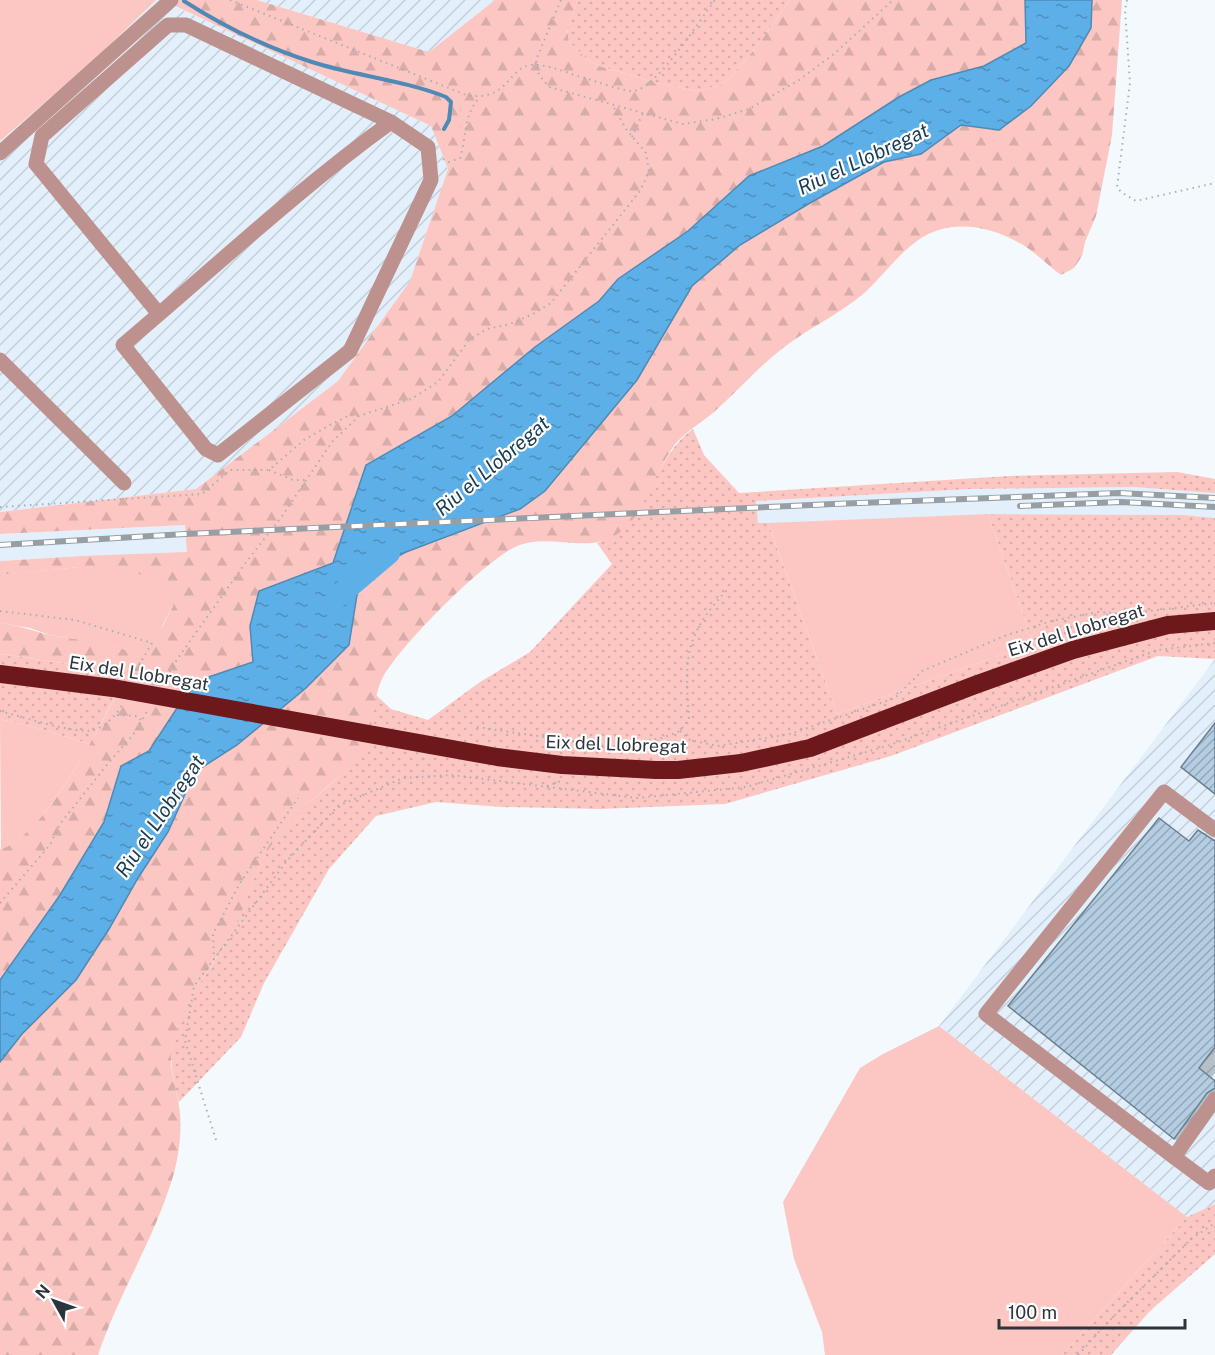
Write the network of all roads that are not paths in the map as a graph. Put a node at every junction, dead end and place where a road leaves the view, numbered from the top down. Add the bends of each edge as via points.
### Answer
1 (171, 0) edge
2 (115, 61) junction
3 (391, 122) junction
4 (0, 153) edge
5 (159, 314) junction
6 (0, 360) edge
7 (124, 483) dead end
8 (1215, 621) edge
9 (0, 674) edge
10 (1215, 830) edge
11 (1215, 1099) edge
12 (1174, 1157) junction
13 (1215, 1176) edge

1 - 2 street
2 - 3 street via 168,25 186,25
2 - 4 street
2 - 5 street via 42,136 36,164
3 - 5 street via 347,154
3 - 5 street via 428,147 431,180 350,351 218,455 206,449 123,345
6 - 7 street
8 - 9 highway, Eix del Llobregat via 1168,625 1073,650 810,748 741,763 678,770 562,765 497,757
10 - 12 street via 1164,792 986,1014
11 - 12 street
12 - 13 street via 1209,1183

